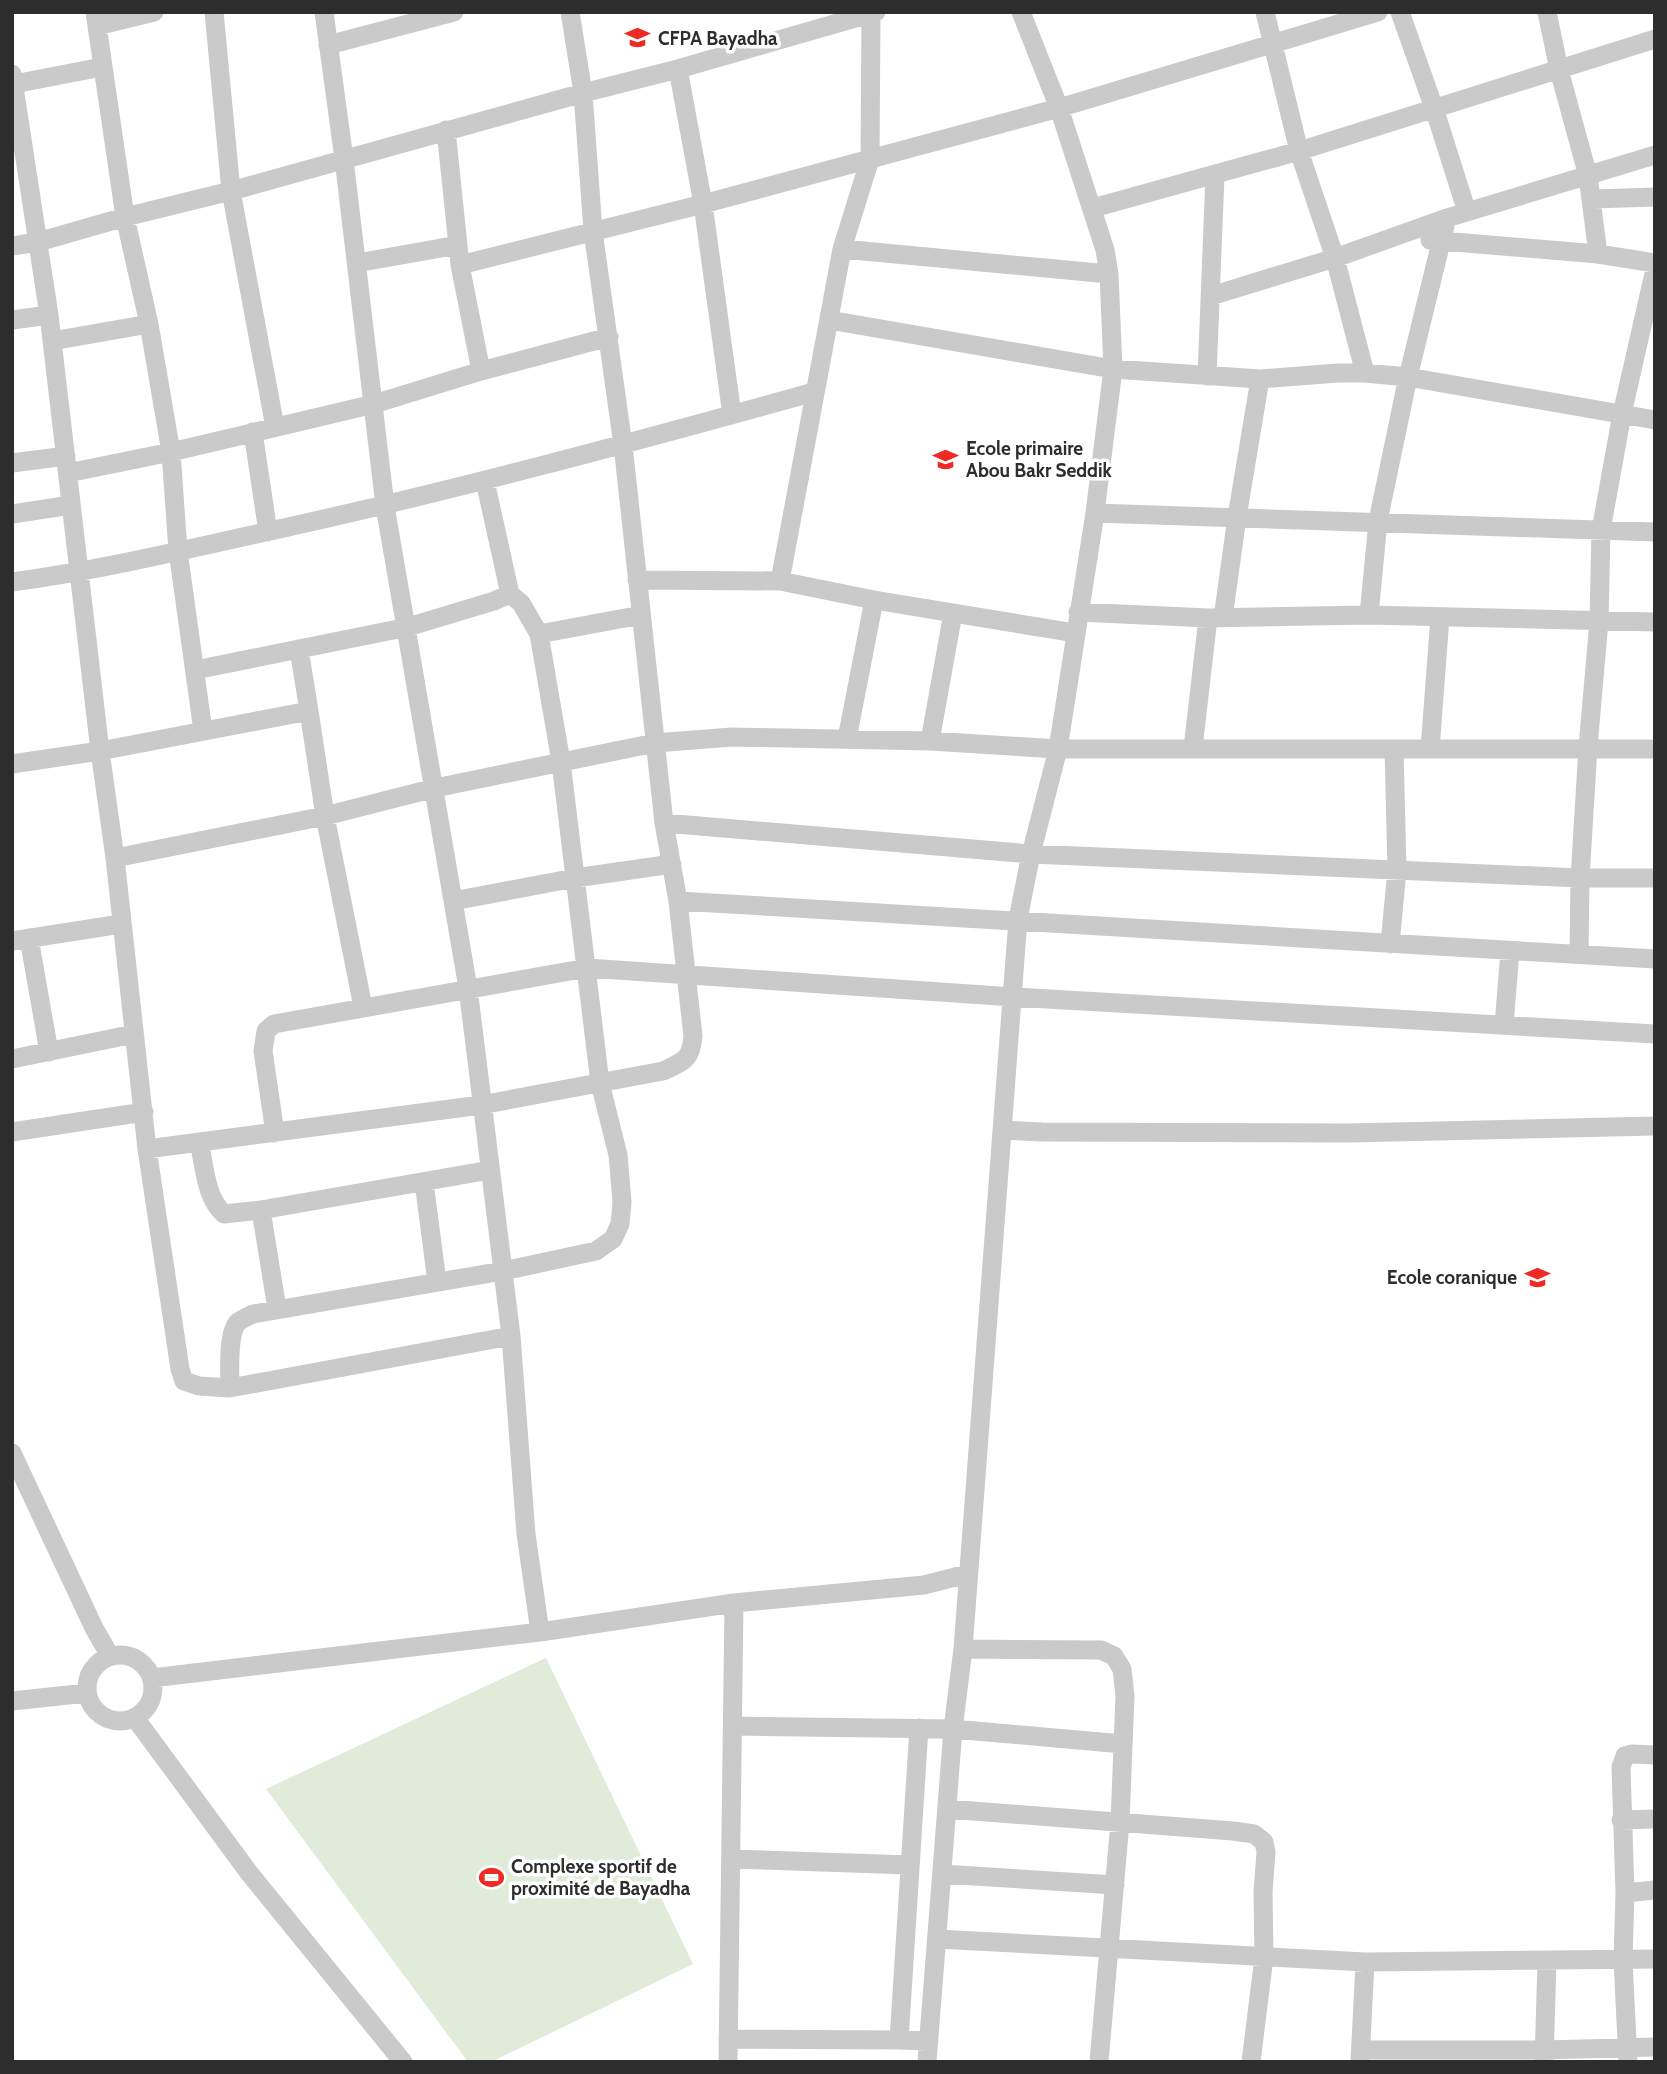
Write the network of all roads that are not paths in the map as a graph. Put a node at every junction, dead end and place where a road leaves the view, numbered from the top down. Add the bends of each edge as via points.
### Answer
1 (154, 12) edge
2 (214, 12) edge
3 (324, 12) edge
4 (570, 12) edge
5 (1021, 12) edge
6 (1265, 12) edge
7 (1378, 12) edge
8 (1400, 12) edge
9 (1547, 12) edge
10 (452, 13) edge
11 (874, 13) edge
12 (96, 19) edge
13 (1655, 38) edge
14 (1273, 44) junction
15 (328, 45) junction
16 (102, 67) junction
17 (678, 69) junction
18 (1559, 70) junction
19 (13, 79) edge
20 (583, 93) junction
21 (14, 105) edge
22 (1059, 108) junction
23 (1434, 108) junction
24 (446, 130) junction
25 (1299, 151) junction
26 (1655, 155) edge
27 (344, 159) junction
28 (870, 159) junction
29 (19, 167) edge
30 (1215, 176) junction
31 (1588, 176) junction
32 (231, 191) junction
33 (1655, 197) edge
34 (1592, 199) junction
35 (703, 204) junction
36 (1093, 208) junction
37 (1466, 212) junction
38 (125, 218) junction
39 (1447, 218) junction
40 (593, 231) junction
41 (1399, 236) junction
42 (1440, 242) junction
43 (38, 243) junction
44 (457, 245) junction
45 (12, 246) edge
46 (842, 249) junction
47 (1598, 254) junction
48 (1335, 258) junction
49 (357, 263) junction
50 (1655, 263) edge
51 (460, 265) junction
52 (1655, 269) edge
53 (1109, 274) junction
54 (1211, 296) junction
55 (50, 314) junction
56 (12, 320) edge
57 (829, 320) junction
58 (149, 324) junction
59 (609, 337) junction
60 (52, 341) junction
61 (1113, 369) junction
62 (481, 371) junction
63 (1364, 373) junction
64 (1207, 376) junction
65 (1408, 377) junction
66 (1260, 379) junction
67 (814, 392) junction
68 (374, 404) junction
69 (1622, 414) junction
70 (732, 415) junction
71 (1655, 420) edge
72 (275, 427) junction
73 (253, 432) junction
74 (623, 445) junction
75 (171, 452) junction
76 (12, 463) edge
77 (67, 465) junction
78 (485, 481) junction
79 (71, 505) junction
80 (385, 506) junction
81 (1094, 513) junction
82 (12, 514) edge
83 (1237, 517) junction
84 (1378, 521) junction
85 (1601, 530) junction
86 (1655, 531) edge
87 (268, 532) junction
88 (178, 551) junction
89 (79, 573) junction
90 (637, 580) junction
91 (780, 581) junction
92 (12, 582) edge
93 (510, 594) junction
94 (874, 600) junction
95 (1078, 612) junction
96 (953, 613) junction
97 (641, 615) junction
98 (1369, 615) junction
99 (1440, 617) junction
100 (1216, 618) junction
101 (1599, 621) junction
102 (1655, 622) edge
103 (408, 627) junction
104 (1075, 633) junction
105 (538, 634) junction
106 (299, 649) junction
107 (195, 670) junction
108 (309, 711) junction
109 (203, 731) junction
110 (847, 738) junction
111 (930, 740) junction
112 (655, 743) junction
113 (1588, 747) junction
114 (1193, 748) junction
115 (1058, 749) junction
116 (1394, 749) junction
117 (1430, 749) junction
118 (1655, 749) edge
119 (100, 751) junction
120 (561, 762) junction
121 (12, 764) edge
122 (435, 788) junction
123 (326, 816) junction
124 (664, 822) junction
125 (1031, 854) junction
126 (115, 858) junction
127 (672, 864) junction
128 (1397, 870) junction
129 (575, 878) junction
130 (1580, 878) junction
131 (1655, 878) edge
132 (453, 901) junction
133 (678, 901) junction
134 (1018, 919) junction
135 (121, 924) junction
136 (21, 939) edge
137 (1390, 944) junction
138 (1510, 951) junction
139 (1579, 954) junction
140 (1655, 959) edge
141 (587, 968) junction
142 (687, 974) junction
143 (468, 988) junction
144 (1014, 997) junction
145 (363, 1007) junction
146 (1504, 1025) junction
147 (134, 1034) junction
148 (1655, 1034) edge
149 (49, 1052) junction
150 (12, 1059) edge
151 (600, 1083) junction
152 (481, 1105) junction
153 (144, 1112) junction
154 (1655, 1126) edge
155 (1002, 1130) junction
156 (12, 1132) edge
157 (275, 1133) junction
158 (199, 1143) junction
159 (147, 1149) junction
160 (490, 1170) junction
161 (424, 1182) junction
162 (261, 1210) junction
163 (503, 1271) junction
164 (437, 1282) junction
165 (277, 1309) junction
166 (511, 1336) junction
167 (230, 1388) junction
168 (12, 1453) edge
169 (967, 1574) junction
170 (734, 1603) junction
171 (541, 1632) junction
172 (962, 1649) junction
173 (110, 1657) junction
174 (152, 1678) junction
175 (87, 1693) junction
176 (12, 1701) edge
177 (135, 1717) junction
178 (733, 1726) junction
179 (919, 1728) junction
180 (953, 1728) junction
181 (1123, 1744) junction
182 (1655, 1755) edge
183 (947, 1809) junction
184 (1655, 1819) edge
185 (1621, 1821) junction
186 (1120, 1822) junction
187 (732, 1859) junction
188 (910, 1865) junction
189 (942, 1874) junction
190 (1115, 1885) junction
191 (1655, 1890) edge
192 (1625, 1893) junction
193 (939, 1914) junction
194 (907, 1915) junction
195 (937, 1939) junction
196 (1110, 1947) junction
197 (1264, 1957) junction
198 (1655, 1959) edge
199 (1623, 1960) junction
200 (1547, 1961) junction
201 (1365, 1962) junction
202 (728, 2039) junction
203 (899, 2040) junction
204 (929, 2041) junction
205 (1655, 2047) edge
206 (1628, 2055) edge
207 (1361, 2056) edge
208 (1544, 2056) edge
209 (403, 2062) edge
210 (728, 2062) edge
211 (927, 2062) edge
212 (1099, 2062) edge
213 (1251, 2062) edge

1 - 12 street
2 - 32 street
3 - 15 street
4 - 20 street
5 - 22 street
6 - 14 street
7 - 14 street
8 - 23 street
9 - 18 street
10 - 15 street
11 - 17 street
11 - 28 street
12 - 16 street
13 - 18 street
14 - 22 street
14 - 25 street
15 - 27 street
16 - 19 street
16 - 38 street
17 - 20 street
17 - 35 street
18 - 23 street
18 - 31 street
19 - 21 street
20 - 24 street
20 - 40 street
21 - 29 street
22 - 28 street
22 - 36 street
23 - 25 street
23 - 37 street
24 - 27 street
24 - 44 street
25 - 30 street
25 - 48 street
26 - 31 street
27 - 32 street
27 - 49 street
28 - 35 street
28 - 46 street
29 - 43 street
30 - 36 street
30 - 54 street
31 - 34 street
31 - 37 street
32 - 38 street
32 - 72 street
33 - 34 street
34 - 47 street
35 - 40 street
35 - 70 street
36 - 53 street
37 - 39 street
38 - 43 street
38 - 58 street
39 - 41 street
39 - 42 street
40 - 51 street
40 - 59 street
41 - 42 street
41 - 48 street
42 - 47 street
42 - 65 street
43 - 45 street
43 - 55 street
44 - 49 street
44 - 51 street
46 - 53 street
46 - 57 street
47 - 50 street
48 - 54 street
48 - 63 street
49 - 68 street
51 - 62 street
52 - 69 street
53 - 61 street
54 - 64 street
55 - 56 street
55 - 60 street
57 - 61 street
57 - 67 street
58 - 60 street
58 - 75 street
59 - 62 street
59 - 74 street
60 - 77 street
61 - 64 street
61 - 81 street
62 - 68 street
63 - 65 street
63 - 66 street
64 - 66 street
65 - 69 street
65 - 84 street
66 - 83 street
67 - 70 street
67 - 91 street
68 - 72 street
68 - 80 street
69 - 71 street
69 - 85 street
70 - 74 street
72 - 73 street
73 - 75 street
73 - 87 street
74 - 78 street
74 - 90 street
75 - 77 street
75 - 88 street
76 - 77 street
77 - 79 street
78 - 80 street
78 - 93 street
79 - 82 street
79 - 89 street
80 - 87 street
80 - 103 street
81 - 83 street
81 - 95 street
83 - 84 street
83 - 100 street
84 - 85 street
84 - 98 street
85 - 86 street
85 - 101 street
87 - 88 street
88 - 89 street
88 - 107 street
89 - 92 street
89 - 119 street
90 - 91 street
90 - 97 street
91 - 94 street
93 - 103 street
93 - 105 street via 521,603
94 - 96 street
94 - 110 street
95 - 100 street
95 - 104 street
96 - 104 street
96 - 111 street
97 - 105 street
97 - 112 street
98 - 99 street
98 - 100 street
99 - 101 street
99 - 117 street
100 - 114 street
101 - 102 street
101 - 113 street
103 - 106 street
103 - 122 street
104 - 115 street
105 - 120 street
106 - 107 street
106 - 108 street
107 - 109 street
108 - 109 street
108 - 123 street
109 - 119 street
110 - 111 street
110 - 112 street via 732,737
111 - 115 street
112 - 120 street
112 - 124 street
113 - 117 street
113 - 118 street
113 - 130 street
114 - 115 street
114 - 116 street
115 - 125 street
116 - 117 street
116 - 128 street
119 - 121 street
119 - 126 street
120 - 122 street
120 - 129 street
122 - 123 street
122 - 132 street
123 - 126 street
123 - 145 street
124 - 125 street
124 - 127 street
125 - 128 street
125 - 134 street
126 - 135 street
127 - 129 street
127 - 133 street
128 - 130 street
128 - 137 street
129 - 132 street
129 - 141 street
130 - 131 street
130 - 139 street
132 - 143 street
133 - 134 street
133 - 142 street
134 - 137 street
134 - 144 street
135 - 136 street
135 - 147 street
136 - 149 street
137 - 138 street
138 - 139 street
138 - 146 street
139 - 140 street
141 - 142 street
141 - 143 street
141 - 151 street
142 - 144 street
142 - 151 street via 693,1036 691,1052 684,1061
143 - 145 street
143 - 152 street
144 - 146 street
144 - 155 street
145 - 157 street via 274,1024 266,1031 263,1051
146 - 148 street
147 - 149 street
147 - 153 street
149 - 150 street
151 - 152 street
151 - 163 street via 618,1155 622,1202 613,1239 596,1251
152 - 157 street
152 - 160 street
153 - 156 street
153 - 159 street
154 - 155 street via 1349,1133
155 - 169 street
157 - 158 street
158 - 159 street
158 - 162 street via 215,1206 224,1214
159 - 167 street via 184,1381
160 - 161 street
160 - 163 street
161 - 162 street
161 - 164 street
162 - 165 street
163 - 164 street
163 - 166 street
164 - 165 street
165 - 167 street via 238,1322 231,1344
166 - 167 street
166 - 171 street via 526,1534
168 - 173 street
169 - 170 street via 924,1585
169 - 172 street
170 - 171 street
170 - 178 street
171 - 174 street
172 - 180 street
172 - 181 street via 1101,1650 1114,1657 1122,1669 1125,1696
173 - 174 street via 135,1659
173 - 175 street via 94,1667
174 - 177 street via 149,1705
175 - 176 street
175 - 177 street via 104,1717 125,1721
177 - 209 street via 250,1874
178 - 179 street
178 - 187 street
179 - 180 street
179 - 188 street
180 - 181 street
180 - 183 street
181 - 186 street
182 - 185 street via 1632,1754 1622,1760
183 - 186 street
183 - 189 street
184 - 185 street
185 - 192 street
186 - 190 street
186 - 197 street via 1233,1831 1254,1834 1264,1842
187 - 188 street
187 - 202 street
188 - 194 street
189 - 190 street
189 - 193 street
190 - 196 street
191 - 192 street
192 - 199 street
193 - 194 street
193 - 195 street
194 - 203 street
195 - 196 street
195 - 204 street
196 - 197 street
196 - 212 street
197 - 201 street
197 - 213 street
198 - 199 street
199 - 200 street
199 - 206 street
200 - 201 street
200 - 208 street
201 - 207 street
202 - 203 street
202 - 210 street
203 - 204 street
204 - 211 street
205 - 206 street
206 - 208 street
207 - 208 street

